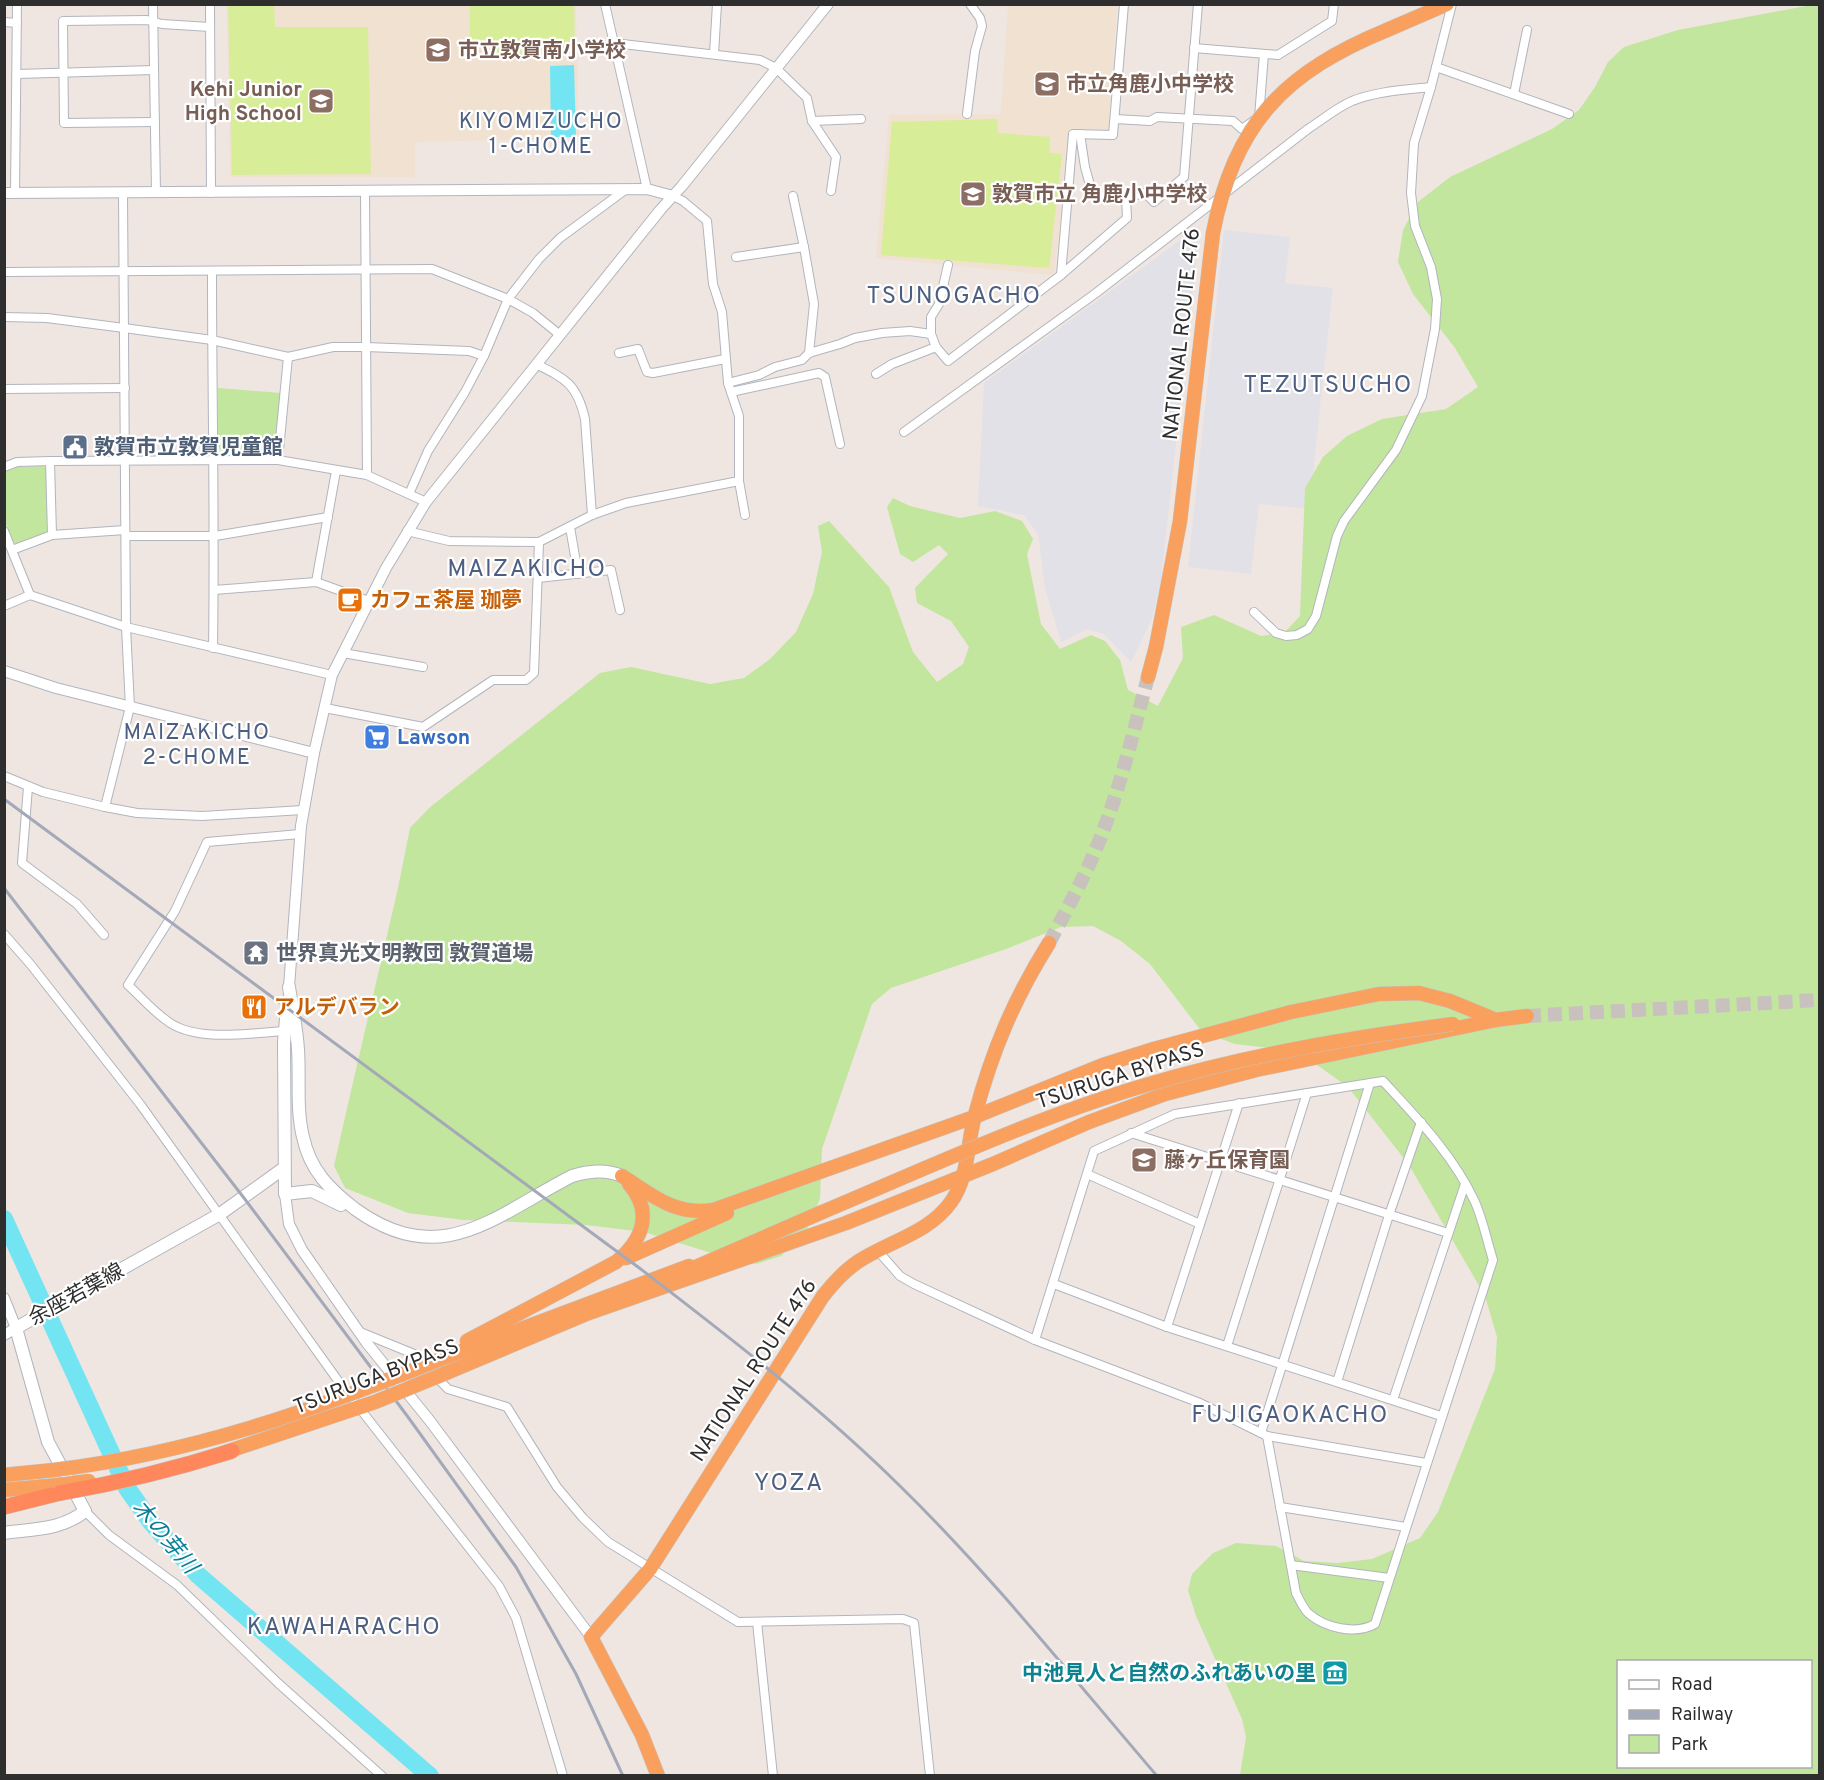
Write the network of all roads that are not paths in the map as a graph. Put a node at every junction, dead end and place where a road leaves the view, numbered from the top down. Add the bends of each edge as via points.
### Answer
1 (17, 4) edge
2 (153, 4) edge
3 (210, 4) edge
4 (606, 4) edge
5 (717, 4) edge
6 (828, 4) edge
7 (970, 4) edge
8 (1124, 4) edge
9 (1198, 4) edge
10 (1334, 4) edge
11 (1449, 4) edge
12 (4, 22) edge
13 (153, 22) junction
14 (17, 23) junction
15 (210, 27) junction
16 (1527, 30) dead end
17 (614, 43) junction
18 (1194, 48) junction
19 (714, 54) junction
20 (1264, 54) junction
21 (1436, 67) junction
22 (776, 68) junction
23 (154, 70) junction
24 (63, 72) junction
25 (16, 74) junction
26 (1431, 87) junction
27 (1514, 94) junction
28 (4, 104) edge
29 (16, 104) junction
30 (967, 114) dead end
31 (1569, 114) dead end
32 (1189, 118) junction
33 (861, 119) dead end
34 (1115, 119) junction
35 (155, 122) junction
36 (812, 122) junction
37 (1080, 134) junction
38 (647, 189) junction
39 (365, 190) junction
40 (626, 190) junction
41 (831, 191) dead end
42 (10, 193) edge
43 (123, 193) junction
44 (156, 193) junction
45 (211, 193) junction
46 (673, 196) junction
47 (793, 196) dead end
48 (1126, 197) junction
49 (804, 247) junction
50 (736, 257) dead end
51 (948, 265) dead end
52 (365, 270) junction
53 (124, 271) junction
54 (212, 271) junction
55 (4, 272) edge
56 (1060, 275) junction
57 (508, 299) junction
58 (4, 317) edge
59 (124, 328) junction
60 (930, 334) junction
61 (560, 335) junction
62 (212, 340) junction
63 (366, 346) junction
64 (936, 348) junction
65 (619, 353) dead end
66 (809, 353) junction
67 (484, 356) junction
68 (288, 357) junction
69 (725, 359) junction
70 (536, 364) junction
71 (876, 374) dead end
72 (125, 388) junction
73 (730, 388) junction
74 (4, 389) edge
75 (904, 432) dead end
76 (840, 444) dead end
77 (212, 459) junction
78 (278, 460) junction
79 (50, 461) junction
80 (125, 461) junction
81 (4, 467) edge
82 (336, 471) junction
83 (367, 476) junction
84 (739, 481) junction
85 (409, 494) junction
86 (426, 502) junction
87 (592, 515) junction
88 (745, 515) dead end
89 (328, 517) junction
90 (570, 527) junction
91 (4, 531) edge
92 (407, 531) junction
93 (125, 533) junction
94 (52, 535) junction
95 (215, 536) junction
96 (539, 542) junction
97 (12, 550) junction
98 (578, 574) junction
99 (538, 578) junction
100 (316, 582) junction
101 (214, 590) junction
102 (30, 595) junction
103 (369, 601) junction
104 (4, 606) edge
105 (620, 610) dead end
106 (1254, 612) dead end
107 (126, 627) junction
108 (213, 648) junction
109 (343, 653) junction
110 (423, 668) dead end
111 (4, 671) edge
112 (332, 675) junction
113 (1148, 677) tunnel mouth
114 (130, 707) junction
115 (325, 708) junction
116 (314, 753) junction
117 (4, 776) edge
118 (28, 787) junction
119 (105, 807) junction
120 (303, 810) junction
121 (300, 834) junction
122 (4, 934) edge
123 (104, 935) dead end
124 (1049, 943) tunnel mouth
125 (289, 987) junction
126 (1527, 1016) tunnel mouth
127 (1496, 1020) junction
128 (1453, 1027) junction
129 (285, 1031) junction
130 (1370, 1083) junction
131 (1307, 1093) junction
132 (1239, 1104) junction
133 (974, 1117) junction
134 (1421, 1122) junction
135 (1131, 1132) junction
136 (1221, 1161) junction
137 (284, 1168) junction
138 (1087, 1174) junction
139 (622, 1176) junction
140 (963, 1176) junction
141 (806, 1178) junction
142 (1280, 1180) junction
143 (1465, 1184) junction
144 (285, 1194) junction
145 (1335, 1197) junction
146 (220, 1214) junction
147 (364, 1215) junction
148 (1389, 1215) junction
149 (1200, 1224) junction
150 (1448, 1233) junction
151 (745, 1245) junction
152 (878, 1251) junction
153 (616, 1262) junction
154 (1054, 1284) junction
155 (4, 1298) edge
156 (592, 1312) junction
157 (1167, 1327) junction
158 (16, 1328) junction
159 (360, 1332) junction
160 (4, 1335) edge
161 (1035, 1340) junction
162 (1227, 1346) junction
163 (441, 1357) junction
164 (1282, 1364) junction
165 (1337, 1382) junction
166 (1393, 1400) junction
167 (1441, 1416) junction
168 (1264, 1435) junction
169 (232, 1450) joint
170 (1426, 1463) junction
171 (4, 1475) edge
172 (59, 1489) junction
173 (4, 1490) edge
174 (4, 1507) edge
175 (1280, 1507) junction
176 (85, 1511) junction
177 (1406, 1527) junction
178 (4, 1533) edge
179 (1290, 1565) junction
180 (650, 1569) junction
181 (1389, 1578) junction
182 (757, 1622) junction
183 (591, 1637) junction
184 (382, 1776) edge
185 (563, 1776) edge
186 (658, 1776) edge
187 (774, 1776) edge
188 (930, 1776) edge

1 - 14 street
2 - 13 street
3 - 15 street
4 - 17 street
5 - 19 street
6 - 22 street
7 - 30 street via 982,26
8 - 34 street
9 - 18 street
10 - 20 street via 1332,21 1278,55
11 - 21 street
11 - 113 highway, NATIONAL ROUTE 476, bridge via 1323,61 1280,94 1252,129 1230,168 1213,233 1180,521
12 - 14 street
13 - 15 street
13 - 23 street
13 - 24 street via 63,21
14 - 25 street
15 - 45 street
16 - 27 street
17 - 19 street
17 - 38 street
18 - 20 street
18 - 32 street
19 - 22 street via 760,60
20 - 32 street via 1259,117 1242,129 1233,121
21 - 26 street
21 - 27 street
22 - 36 street via 807,98
22 - 46 street
23 - 24 street
23 - 35 street
24 - 25 street
24 - 35 street via 64,123
25 - 29 street
26 - 75 street via 1371,96 1336,110
26 - 106 street via 1414,143 1411,193 1415,226 1431,267 1437,298 1422,396 1396,450 1336,536 1316,616 1308,628 1286,636 1276,633
27 - 31 street
28 - 29 street
29 - 42 street
32 - 34 street
32 - 48 street via 1184,177 1154,202 1145,193
33 - 36 street
34 - 37 street via 1113,135
35 - 44 street
36 - 41 street via 836,157
37 - 48 street via 1093,196
37 - 56 street via 1073,134
38 - 40 street
38 - 46 street
39 - 40 street
39 - 45 street
39 - 52 street
40 - 57 street via 560,238
42 - 43 street
43 - 44 street
43 - 53 street
44 - 45 street
46 - 61 street
46 - 69 street via 707,221 713,284 722,312
47 - 49 street
48 - 56 street via 1127,218
49 - 50 street
49 - 66 street via 814,304
51 - 60 street via 939,304 931,317
52 - 54 street
52 - 57 street via 432,269
52 - 63 street
53 - 54 street
53 - 55 street
53 - 59 street
54 - 62 street
56 - 64 street via 948,361
57 - 61 street
57 - 67 street
58 - 59 street
59 - 62 street
59 - 72 street
60 - 64 street
60 - 66 street via 882,333
61 - 70 street
62 - 68 street
62 - 77 street
63 - 67 street via 468,351
63 - 68 street
63 - 83 street
64 - 71 street
65 - 69 street via 638,349 647,372 653,373
66 - 73 street via 802,360 775,367
67 - 85 street via 428,451
68 - 78 street
69 - 73 street
70 - 86 street
70 - 87 street via 564,378 581,404
72 - 74 street
72 - 80 street
73 - 76 street via 819,374 825,377
73 - 84 street via 739,416
77 - 78 street
77 - 80 street
77 - 95 street
78 - 82 street
79 - 80 street
79 - 81 street via 17,462
79 - 94 street
80 - 93 street
82 - 83 street
82 - 89 street
83 - 85 street
84 - 87 street via 626,502
84 - 88 street
85 - 86 street
86 - 92 street
87 - 90 street
89 - 95 street
89 - 100 street
90 - 96 street
90 - 98 street
91 - 97 street
92 - 96 street via 449,541
92 - 103 street
93 - 94 street
93 - 95 street
93 - 107 street
94 - 97 street
95 - 101 street
96 - 99 street
97 - 102 street
98 - 99 street
98 - 105 street via 611,570
99 - 115 street via 534,673 525,680 493,680 423,727
100 - 101 street
100 - 103 street
101 - 108 street
102 - 104 street
102 - 107 street
103 - 109 street
107 - 108 street
107 - 114 street
108 - 112 street
109 - 110 street
109 - 112 street
111 - 114 street
112 - 115 street
114 - 116 street
114 - 119 street
115 - 116 street
116 - 120 street
117 - 118 street
118 - 119 street
118 - 123 street via 22,863 77,904
119 - 120 street via 137,813 202,816
120 - 121 street
121 - 125 street
121 - 129 street via 207,842 175,910 128,985 166,1021 188,1031
122 - 146 street via 140,1104
124 - 133 highway, NATIONAL ROUTE 476 via 1011,1010
125 - 129 main road
125 - 147 main road via 305,1146 326,1185
126 - 127 highway, TSURUGA BYPASS
127 - 128 highway, TSURUGA BYPASS
127 - 133 highway via 1434,996 1402,992 1351,999 1134,1055
128 - 140 highway via 1202,1083 1126,1107
128 - 151 highway, TSURUGA BYPASS, bridge via 1369,1035 1286,1049 1143,1086 974,1148
129 - 137 main road
130 - 131 street
130 - 134 street via 1383,1081
130 - 145 street
131 - 132 street
131 - 142 street
132 - 135 street via 1174,1114
132 - 136 street
133 - 140 highway, NATIONAL ROUTE 476
133 - 141 highway
134 - 143 street
134 - 148 street
135 - 136 street
135 - 138 street via 1094,1151
136 - 142 street
136 - 149 street
137 - 144 main road
137 - 146 main road, 余座若葉線
138 - 149 street
138 - 154 street
139 - 141 highway via 675,1208 701,1212
139 - 147 main road via 611,1171 572,1176 491,1221 453,1236 413,1235
139 - 153 highway via 639,1198 643,1221 633,1247
140 - 152 highway, NATIONAL ROUTE 476 via 952,1201 933,1221
140 - 156 highway via 846,1223
141 - 153 highway
142 - 145 street
142 - 162 street
143 - 150 street
143 - 167 street via 1476,1203 1493,1260
144 - 147 main road via 315,1191
144 - 159 street via 289,1224 297,1242
145 - 148 street
145 - 164 street
146 - 158 main road, 余座若葉線
146 - 185 street via 339,1382 499,1586 516,1618
148 - 150 street
148 - 165 street
149 - 157 street
150 - 166 street
151 - 156 highway, TSURUGA BYPASS
151 - 163 highway, TSURUGA BYPASS
152 - 161 street via 900,1276 914,1284
152 - 180 highway, NATIONAL ROUTE 476 via 847,1270 823,1296
153 - 163 highway
154 - 157 street
154 - 161 street
155 - 158 street
156 - 169 highway, TSURUGA BYPASS, bridge via 375,1402
157 - 162 street
158 - 160 street
158 - 176 main road, 余座若葉線 via 48,1442
159 - 180 street via 414,1354 448,1389 507,1407 557,1486 583,1518 609,1542
159 - 183 street
161 - 168 street via 1200,1403
162 - 164 street
163 - 171 highway, TSURUGA BYPASS, bridge via 322,1406 230,1435 139,1457
164 - 165 street
164 - 168 street
165 - 166 street
166 - 167 street
167 - 170 street
168 - 170 street
168 - 175 street
169 - 172 highway, bridge via 142,1477
170 - 177 street
172 - 173 highway
172 - 174 highway
175 - 177 street
175 - 179 street
176 - 178 main road via 62,1525
176 - 184 street via 109,1535 177,1585
177 - 181 street
179 - 181 street
179 - 181 street via 1296,1593 1307,1611 1320,1621 1344,1629 1366,1629 1375,1624
180 - 182 street via 738,1622
180 - 183 highway, NATIONAL ROUTE 476
182 - 187 street
182 - 188 street via 903,1619 914,1623
183 - 186 highway via 642,1735

